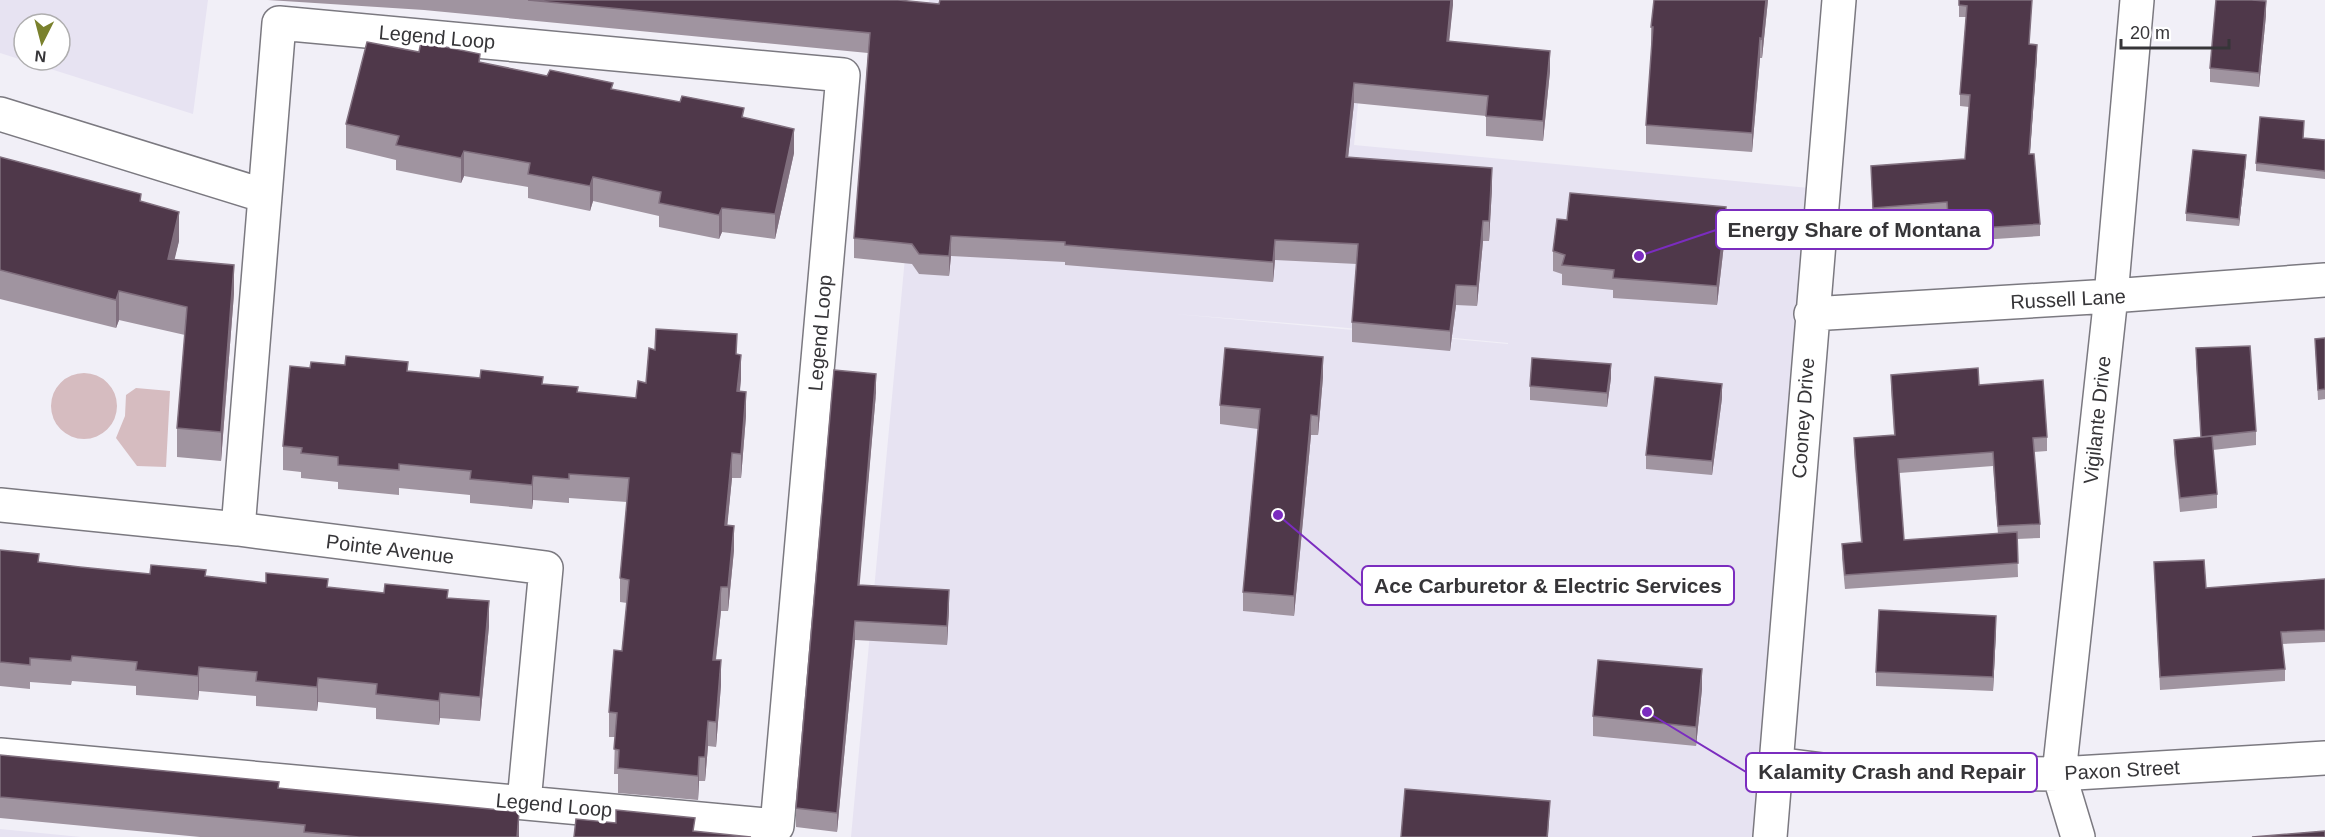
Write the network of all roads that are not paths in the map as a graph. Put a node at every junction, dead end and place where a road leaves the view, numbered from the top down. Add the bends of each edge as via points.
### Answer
1 (1839, 0) edge
2 (2137, 0) edge
3 (0, 114) edge
4 (265, 196) junction
5 (2325, 280) edge
6 (2111, 296) junction
7 (1811, 314) junction
8 (0, 505) edge
9 (238, 529) junction
10 (0, 755) edge
11 (2325, 758) edge
12 (1776, 764) junction
13 (2059, 774) junction
14 (524, 802) junction
15 (1770, 837) edge
16 (2078, 837) edge

1 - 7 street, Cooney Drive
2 - 6 street, Vigilante Drive
3 - 4 street
4 - 9 street
4 - 14 street, Legend Loop via 279,22 843,75 777,826
5 - 6 street, Russell Lane
6 - 7 street, Russell Lane
6 - 13 street, Vigilante Drive
7 - 12 street, Cooney Drive
8 - 9 street, Pointe Avenue
9 - 14 street, Pointe Avenue via 546,568
10 - 14 street, Legend Loop
11 - 13 street, Paxon Street
12 - 13 street, Paxon Street via 1831,771
12 - 15 street, Cooney Drive
13 - 16 street, Vigilante Drive

